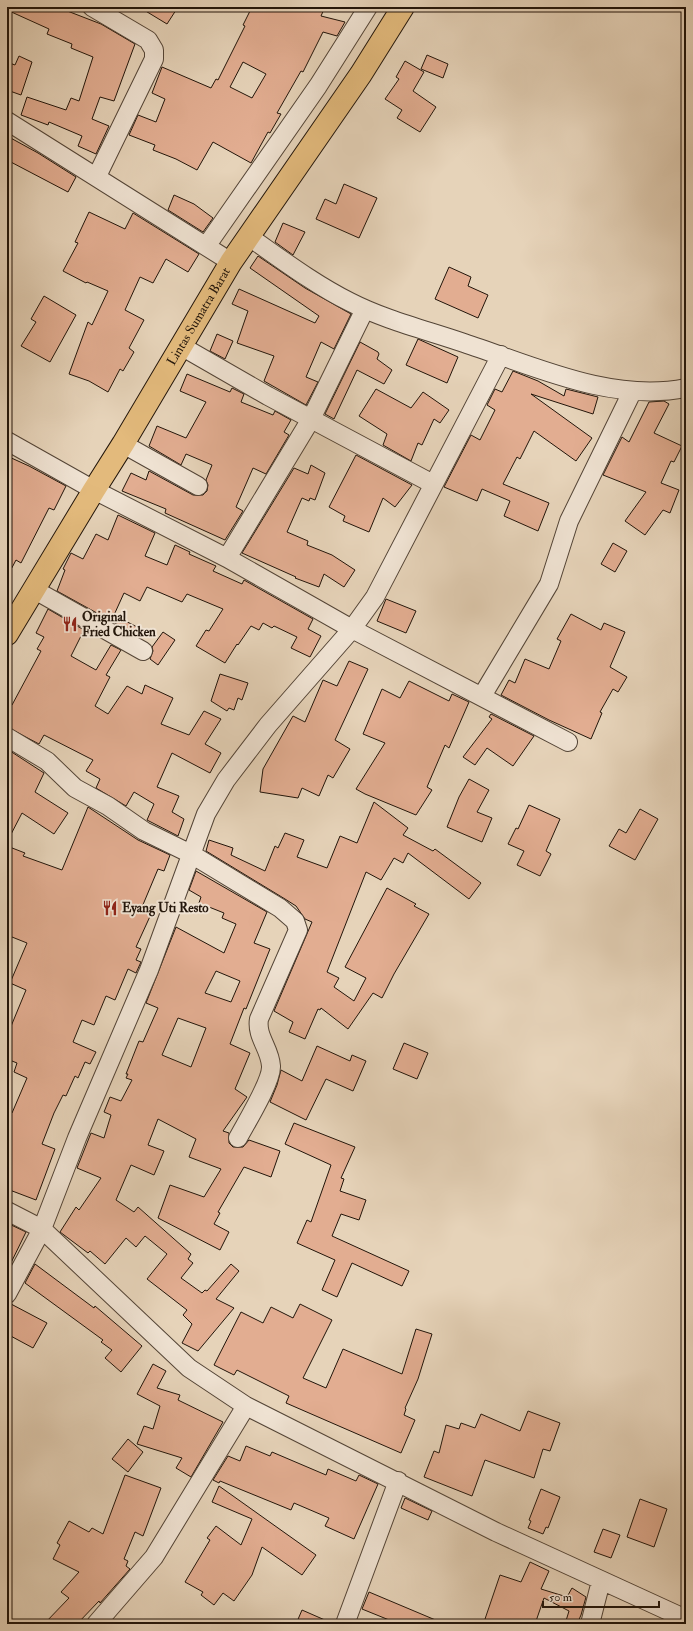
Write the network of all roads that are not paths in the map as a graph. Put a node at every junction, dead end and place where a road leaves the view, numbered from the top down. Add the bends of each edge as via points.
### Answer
1 (92, 7) edge
2 (368, 7) edge
3 (403, 7) edge
4 (7, 121) edge
5 (97, 176) junction
6 (248, 236) junction
7 (207, 245) junction
8 (231, 262) junction
9 (365, 309) junction
10 (181, 346) junction
11 (501, 355) junction
12 (686, 388) edge
13 (632, 392) junction
14 (311, 419) junction
15 (7, 441) edge
16 (123, 444) junction
17 (433, 484) junction
18 (198, 486) dead end
19 (94, 490) junction
20 (227, 558) junction
21 (33, 589) junction
22 (352, 629) junction
23 (7, 634) edge
24 (143, 651) dead end
25 (482, 696) junction
26 (7, 737) edge
27 (568, 742) dead end
28 (191, 854) junction
29 (238, 1138) dead end
30 (7, 1211) edge
31 (42, 1229) junction
32 (7, 1294) edge
33 (246, 1406) junction
34 (398, 1481) junction
35 (601, 1581) junction
36 (686, 1619) edge
37 (96, 1624) edge
38 (345, 1624) edge
39 (590, 1624) edge

1 - 5 street via 148,40 154,50 154,59
2 - 7 street via 318,86
3 - 6 highway, Lintas Sumatra Barat via 361,74
4 - 5 street
5 - 7 street
6 - 8 highway, Lintas Sumatra Barat
6 - 9 street via 321,286
7 - 8 street
8 - 10 highway, Lintas Sumatra Barat
9 - 11 street
9 - 14 street
10 - 14 street
10 - 16 highway, Lintas Sumatra Barat
11 - 13 street via 590,385
11 - 17 street
12 - 13 street via 674,391
13 - 25 street via 569,521 549,584
14 - 17 street
14 - 20 street
15 - 19 street
16 - 18 street
16 - 19 highway, Lintas Sumatra Barat
17 - 22 street via 375,597
19 - 20 street
19 - 21 highway, Lintas Sumatra Barat
20 - 22 street
21 - 23 highway, Lintas Sumatra Barat
21 - 24 street
22 - 25 street
22 - 28 street via 268,725 226,780 206,814
25 - 27 street
26 - 28 street via 47,761 75,788 108,806 144,831
28 - 29 street via 280,908 295,921 298,930 259,1019 258,1028 268,1051 271,1066 266,1083
28 - 31 street via 149,970 77,1138
30 - 31 street
31 - 32 street
31 - 33 street via 189,1368
33 - 34 street
33 - 37 street via 154,1557
34 - 35 street via 496,1532
34 - 38 street
35 - 36 street
35 - 39 street

